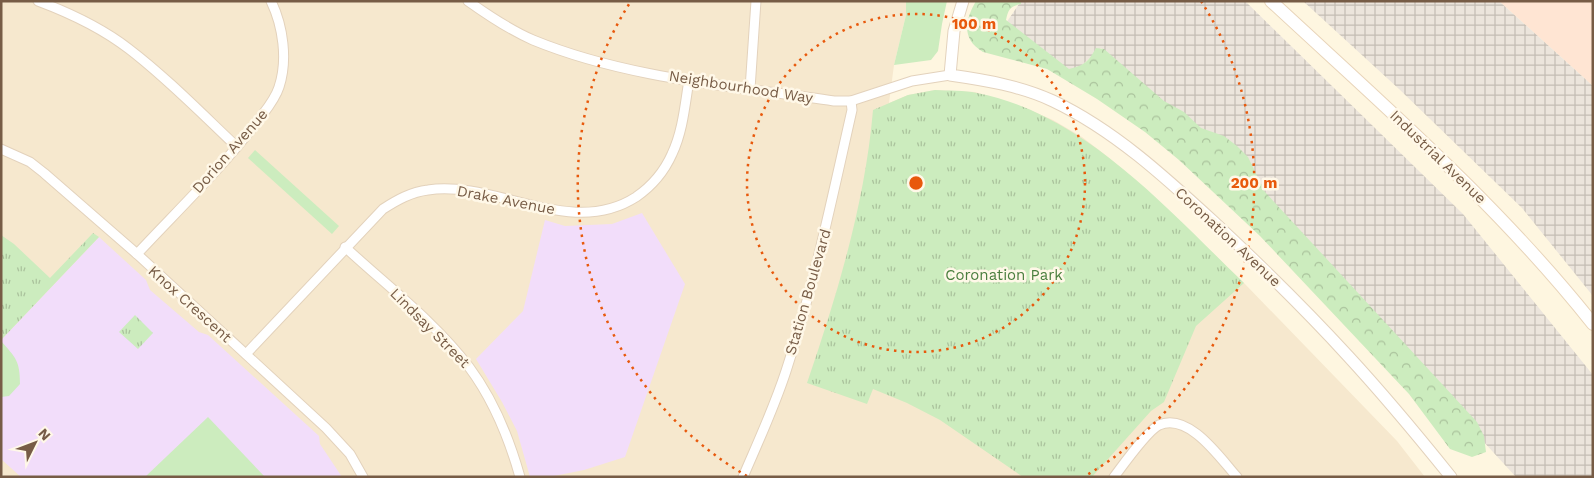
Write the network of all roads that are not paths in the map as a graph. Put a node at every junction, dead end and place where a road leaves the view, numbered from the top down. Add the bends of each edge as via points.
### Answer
1 (38, 1) edge
2 (271, 1) edge
3 (468, 1) edge
4 (756, 1) edge
5 (963, 1) edge
6 (1272, 1) edge
7 (950, 75) junction
8 (689, 80) junction
9 (750, 89) junction
10 (851, 100) junction
11 (237, 147) junction
12 (1, 149) edge
13 (345, 247) junction
14 (136, 254) junction
15 (1593, 324) edge
16 (246, 354) junction
17 (363, 477) edge
18 (520, 477) edge
19 (743, 477) edge
20 (1114, 477) edge
21 (1237, 477) edge
22 (1451, 477) edge

1 - 11 street via 93,26 129,49
2 - 11 street, Dorion Avenue via 282,39 284,66 280,87
3 - 8 street, Neighbourhood Way via 491,18 532,39 579,56
4 - 9 street
5 - 7 street via 954,31
6 - 15 main road, Industrial Avenue via 1431,148 1510,227
7 - 10 street, Neighbourhood Way via 912,81
7 - 22 street, Coronation Avenue via 1010,86 1050,100 1094,124 1146,162 1243,249 1307,313 1386,398
8 - 9 street, Neighbourhood Way
8 - 13 street, Drake Avenue via 680,130 666,166 645,190 618,206 604,211 565,212 458,190 428,190 403,196 383,209
9 - 10 street, Neighbourhood Way via 834,101
10 - 19 street, Station Boulevard via 852,110 831,211 800,324 768,421
11 - 14 street, Dorion Avenue
12 - 14 street, Knox Crescent via 30,162
13 - 16 street, Drake Avenue
13 - 18 street, Lindsay Street via 423,317 470,368 504,430
14 - 16 street, Knox Crescent
16 - 17 street, Knox Crescent via 339,440
20 - 21 street via 1151,432 1159,425 1174,422 1188,427 1202,438

